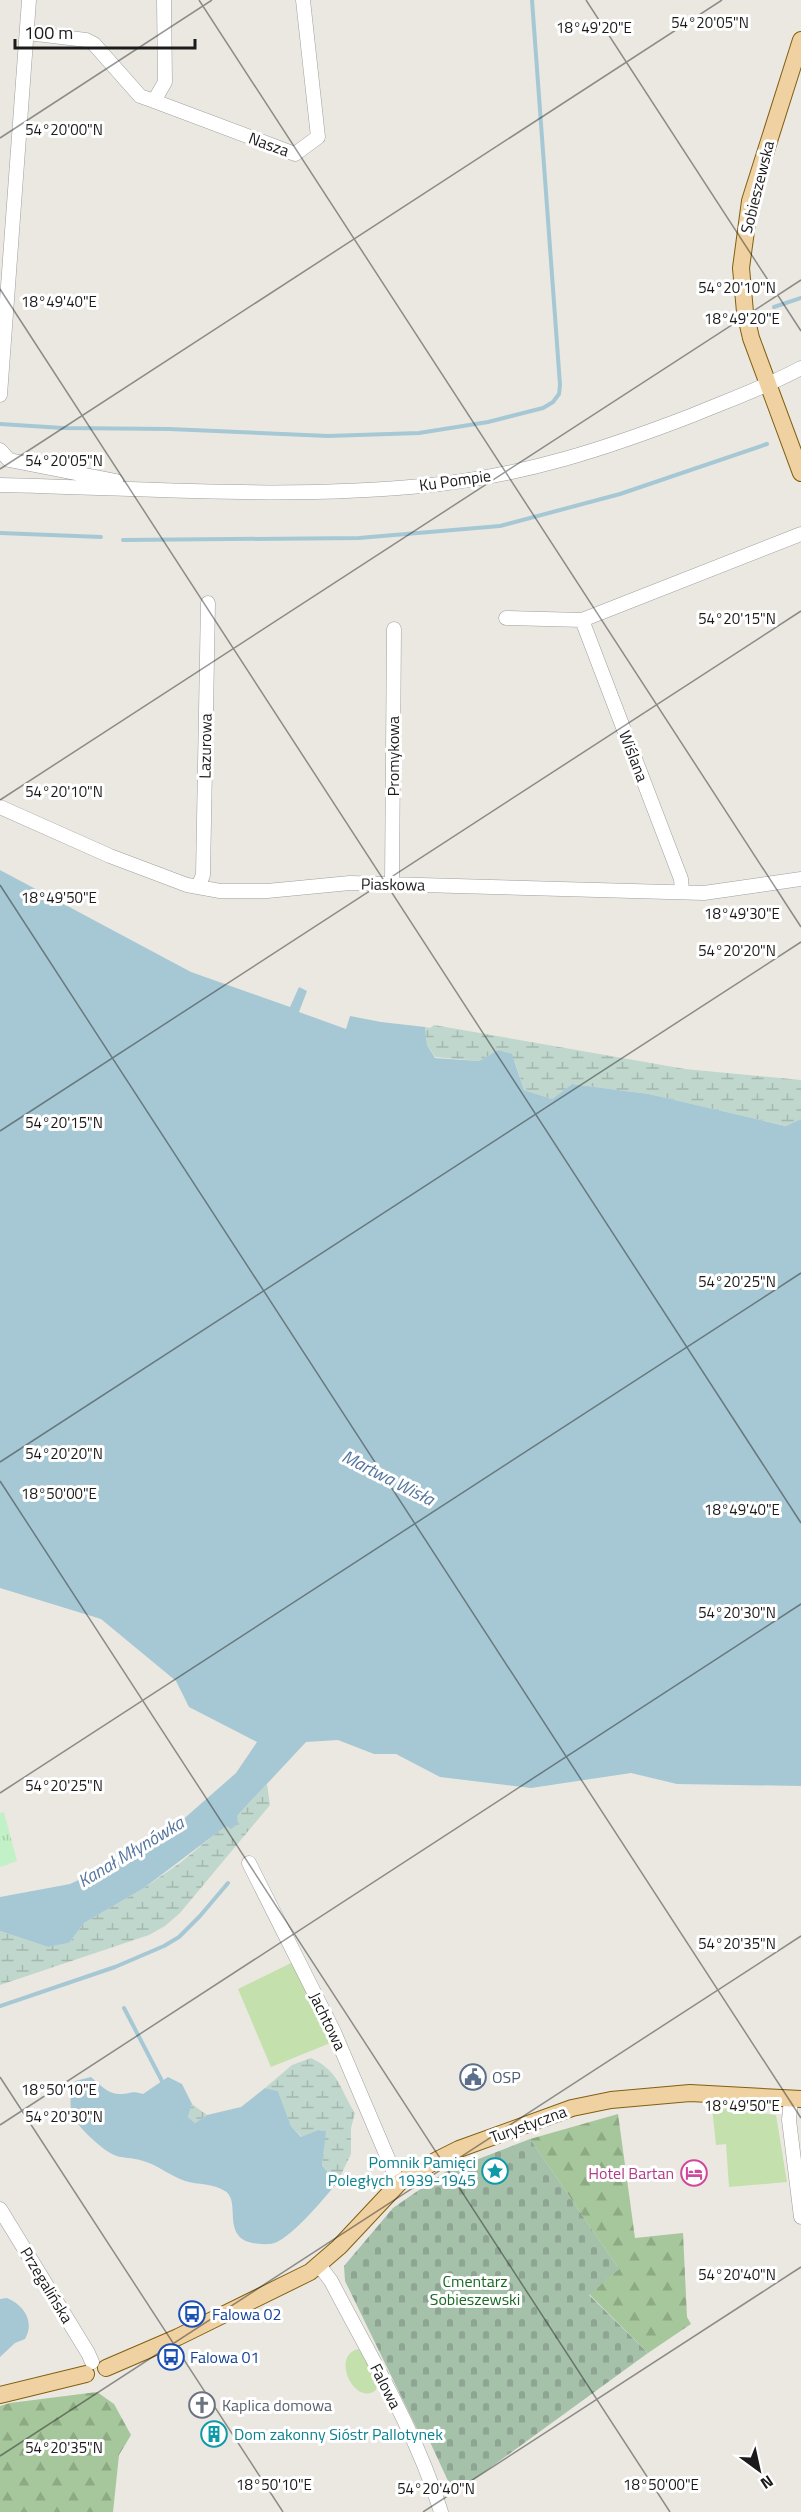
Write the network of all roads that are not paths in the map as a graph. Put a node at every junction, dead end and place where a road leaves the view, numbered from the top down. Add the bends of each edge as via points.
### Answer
1 (29, 0) edge
2 (164, 0) edge
3 (303, 0) edge
4 (28, 33) junction
5 (801, 40) edge
6 (154, 101) junction
7 (801, 368) edge
8 (768, 385) junction
9 (0, 395) edge
10 (0, 450) edge
11 (801, 473) edge
12 (0, 485) edge
13 (127, 488) junction
14 (801, 534) edge
15 (208, 603) dead end
16 (506, 618) dead end
17 (582, 620) junction
18 (394, 629) dead end
19 (0, 807) edge
20 (801, 879) edge
21 (392, 883) junction
22 (198, 887) junction
23 (682, 892) junction
24 (249, 1863) dead end
25 (796, 2099) edge
26 (400, 2182) junction
27 (0, 2209) edge
28 (801, 2217) edge
29 (320, 2265) junction
30 (94, 2368) junction
31 (0, 2395) edge
32 (441, 2512) edge

1 - 4 street
2 - 6 street via 165,82
3 - 6 street, Nasza via 318,137 295,154
4 - 6 street, Nasza via 94,44 140,96
4 - 9 street
5 - 8 main road, Sobieszewska via 750,201 742,250 745,312
7 - 8 street, Ku Pompie
8 - 11 main road, Sobieszewska
8 - 13 street, Ku Pompie via 592,453 478,478 377,489
10 - 13 street, Ku Pompie via 9,460 125,482
12 - 13 street, Ku Pompie
14 - 17 street
15 - 22 street, Lazurowa via 203,875
16 - 17 street
17 - 23 street, Wiślana via 681,879
18 - 21 street, Promykowa
19 - 22 street, Piaskowa via 110,856
20 - 23 street, Piaskowa via 715,892
21 - 22 street, Piaskowa via 267,891
21 - 23 street, Piaskowa
24 - 26 street, Jachtowa via 334,2032
25 - 26 main road, Turystyczna via 690,2093 611,2100 572,2108 470,2145
25 - 28 street via 789,2120
26 - 29 main road, Turystyczna
27 - 30 street, Przegalińska
29 - 30 main road, Turystyczna via 294,2282 178,2337
29 - 32 street, Falowa via 332,2281 410,2434
30 - 31 main road, Turystyczna

